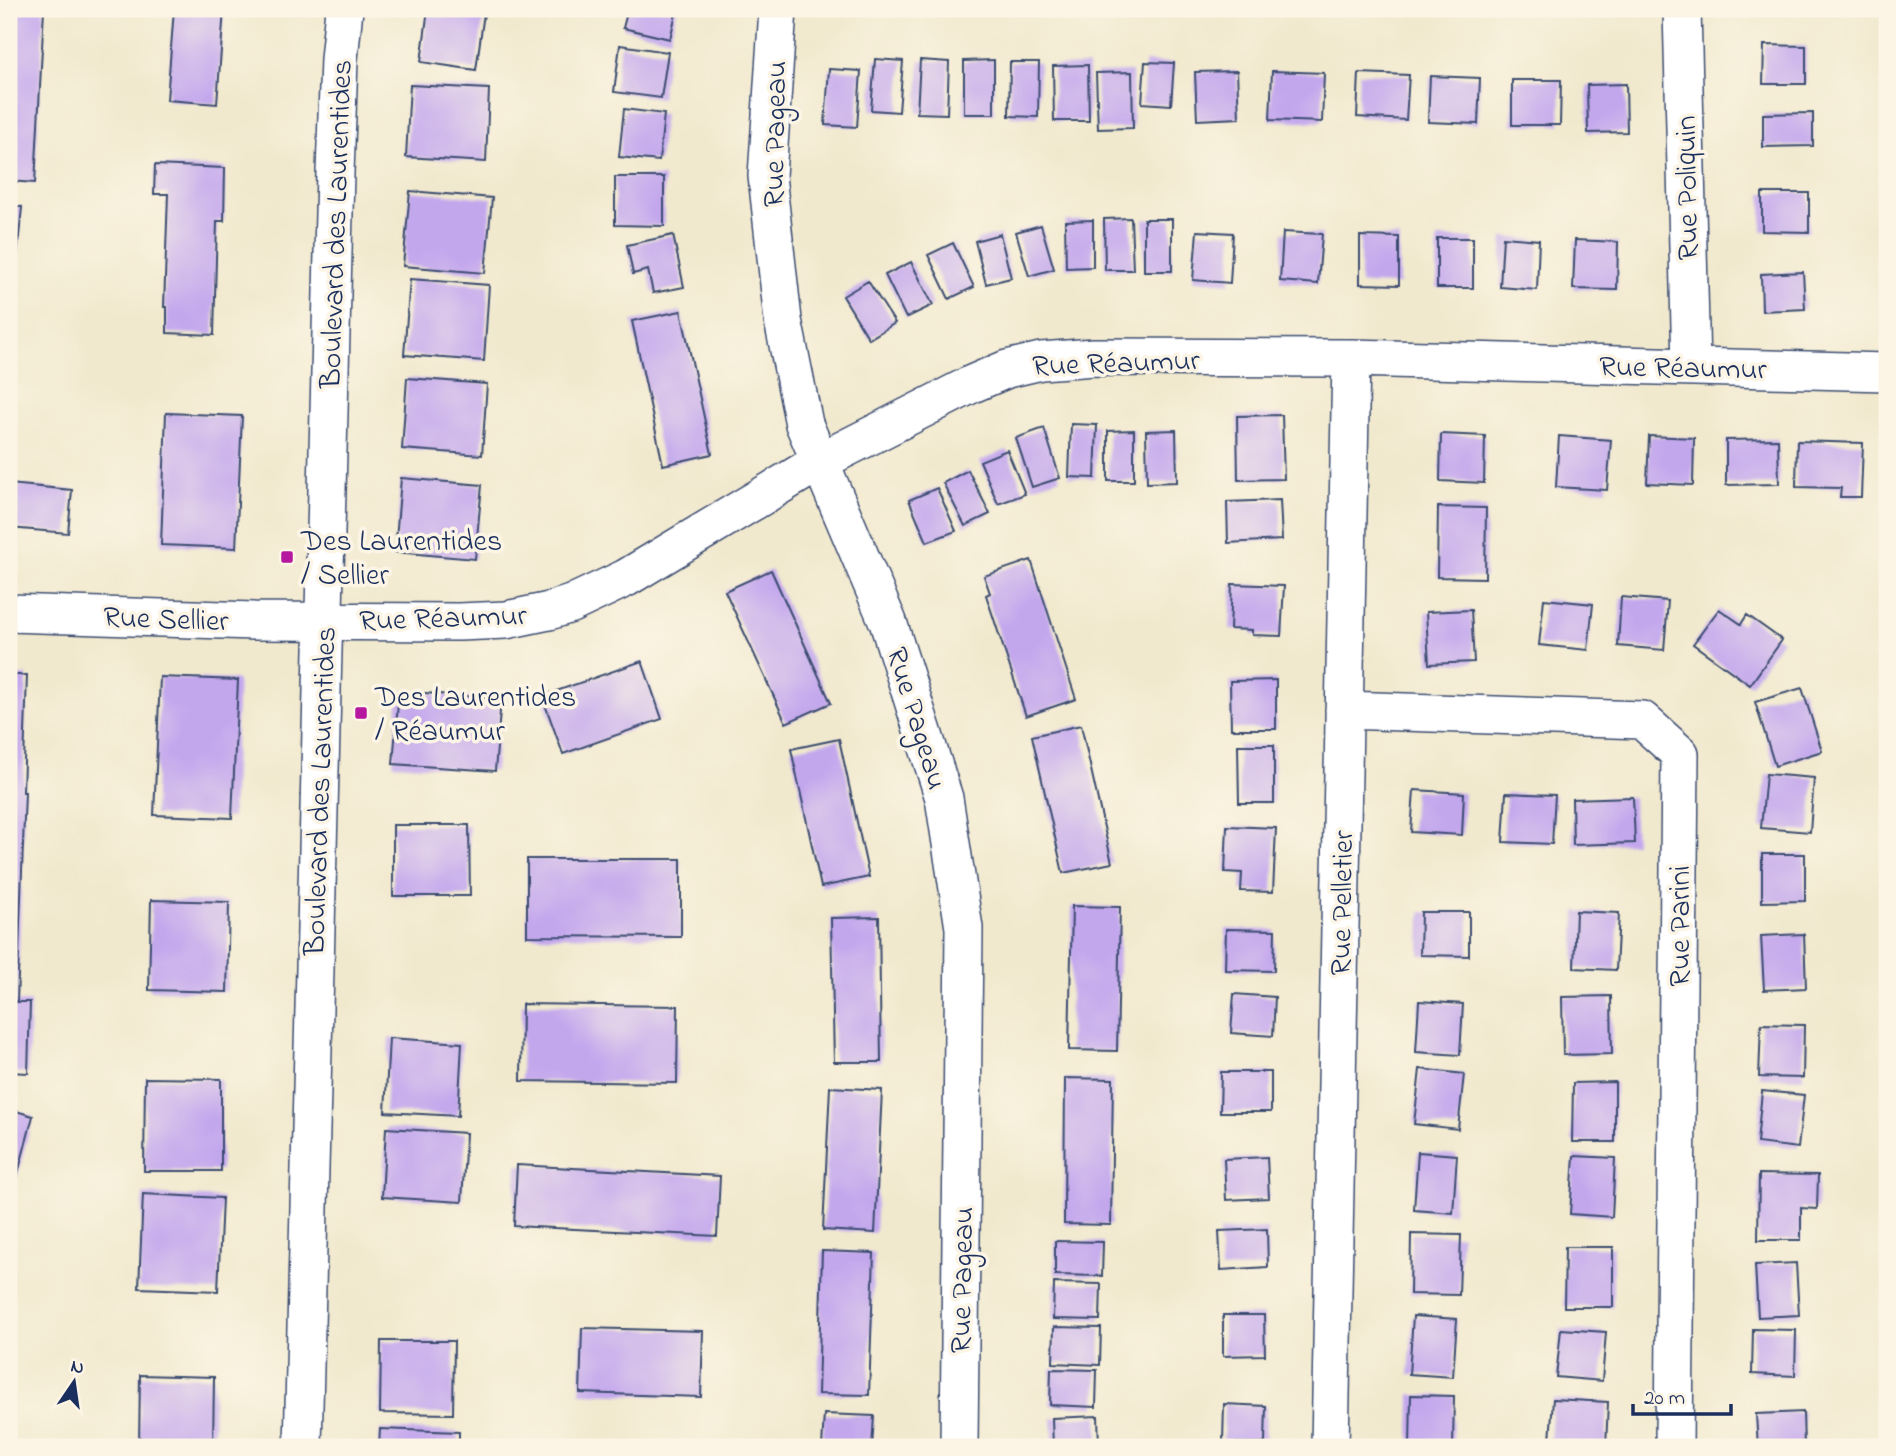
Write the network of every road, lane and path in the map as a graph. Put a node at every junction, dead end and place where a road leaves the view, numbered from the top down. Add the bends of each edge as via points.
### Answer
1 (344, 9) edge
2 (778, 9) edge
3 (1682, 9) edge
4 (1351, 358) junction
5 (1690, 367) junction
6 (1887, 372) edge
7 (819, 462) junction
8 (9, 613) edge
9 (323, 622) junction
10 (1344, 710) junction
11 (303, 1447) edge
12 (959, 1447) edge
13 (1330, 1447) edge
14 (1674, 1447) edge

1 - 9 street, Boulevard des Laurentides via 338,79
2 - 7 street, Rue Pageau via 767,176 783,320 804,424
3 - 5 street, Rue Poliquin
4 - 5 street, Rue Réaumur
4 - 7 street, Rue Réaumur via 1041,360 972,383
4 - 10 street, Rue Pelletier
5 - 6 street, Rue Réaumur
7 - 9 street, Rue Réaumur via 626,578 571,604 493,621
7 - 12 street, Rue Pageau via 888,622 944,798 964,928
8 - 9 street, Rue Sellier
9 - 11 street, Boulevard des Laurentides
10 - 13 street, Rue Pelletier
10 - 14 street, Rue Parini via 1642,720 1680,754

